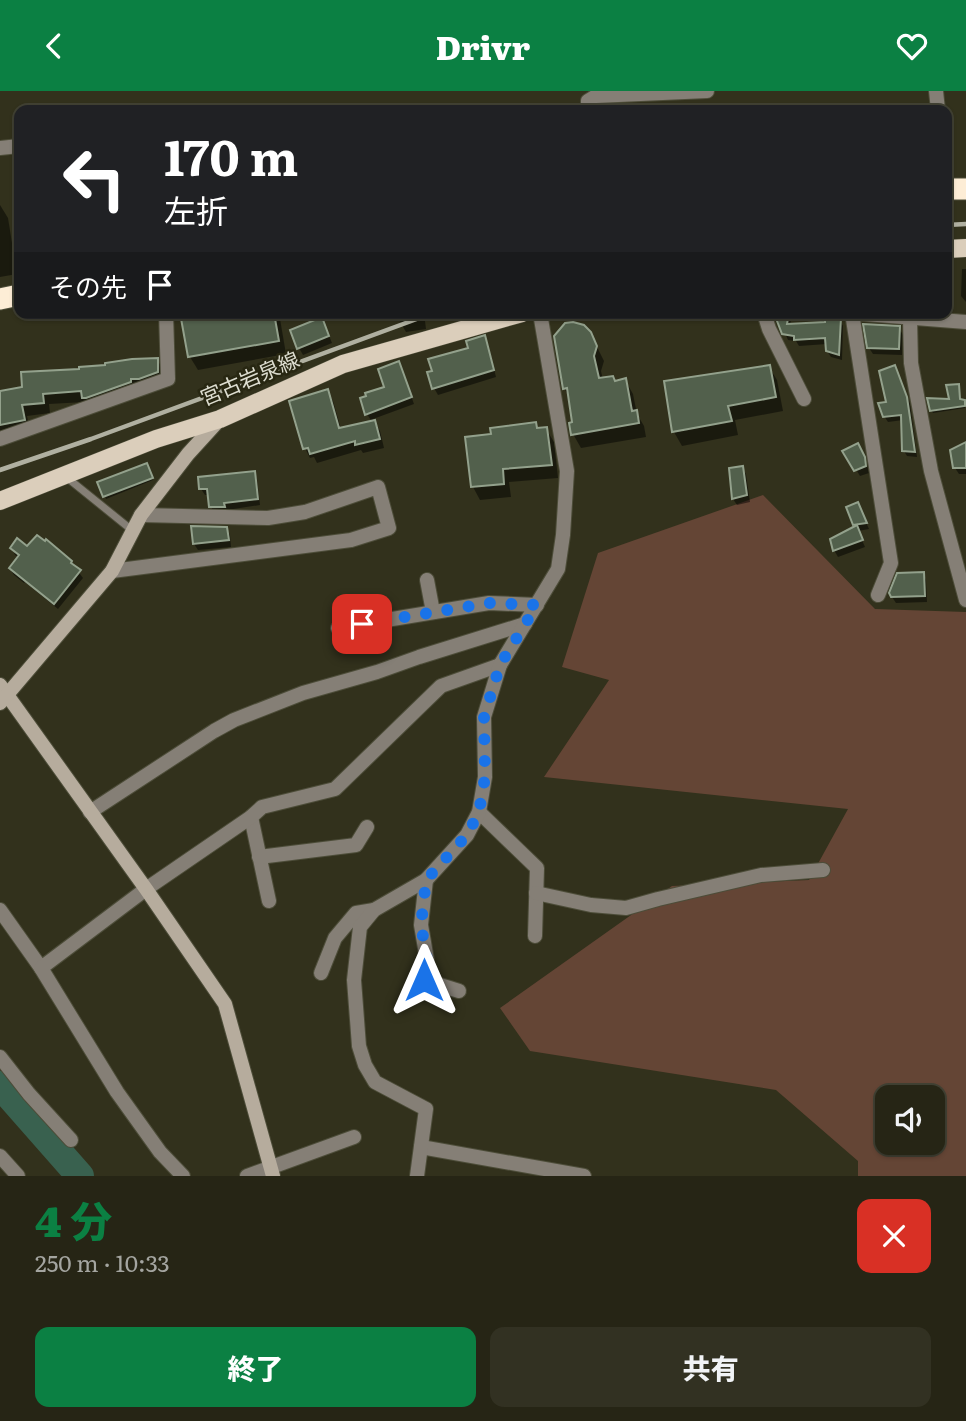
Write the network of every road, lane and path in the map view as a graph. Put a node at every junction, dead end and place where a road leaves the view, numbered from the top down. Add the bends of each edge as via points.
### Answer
1 (707, 91) edge
2 (588, 105) edge
3 (166, 319) edge
4 (501, 319) edge
5 (541, 319) edge
6 (766, 319) edge
7 (853, 319) edge
8 (910, 319) joint
9 (966, 323) edge
10 (804, 399) dead end
11 (220, 419) junction
12 (0, 439) edge
13 (64, 476) junction
14 (0, 501) edge
15 (141, 515) junction
16 (133, 531) junction
17 (112, 571) junction
18 (427, 580) dead end
19 (878, 595) dead end
20 (966, 600) edge
21 (537, 605) junction
22 (433, 612) junction
23 (524, 624) junction
24 (338, 628) dead end
25 (500, 665) junction
26 (2, 694) edge
27 (90, 812) junction
28 (479, 812) junction
29 (251, 817) junction
30 (367, 827) dead end
31 (259, 857) junction
32 (823, 870) dead end
33 (426, 880) junction
34 (146, 889) junction
35 (536, 893) junction
36 (269, 901) dead end
37 (0, 910) edge
38 (374, 910) junction
39 (535, 936) dead end
40 (41, 968) junction
41 (321, 972) dead end
42 (459, 991) dead end
43 (0, 1057) edge
44 (354, 1137) dead end
45 (71, 1140) dead end
46 (421, 1147) junction
47 (0, 1156) edge
48 (272, 1172) edge
49 (18, 1176) edge
50 (183, 1176) edge
51 (247, 1176) edge
52 (417, 1176) edge
53 (584, 1176) edge

1 - 2 street via 596,96
3 - 12 street via 168,379
4 - 11 main road, 宮古岩泉線 via 343,364
5 - 21 street via 567,471 558,569
6 - 10 street
7 - 19 street via 891,563
8 - 9 street
8 - 20 street via 911,363 931,471
11 - 13 main road, 宮古岩泉線
11 - 15 street
13 - 14 main road, 宮古岩泉線
13 - 16 lane
15 - 16 street
15 - 17 street via 268,518 305,512 378,487 389,528 351,540
16 - 17 street
17 - 26 street
18 - 22 street
21 - 22 street via 489,603
21 - 23 street
22 - 24 street
23 - 25 street
23 - 27 street via 303,693 234,720
25 - 28 street via 484,717 485,777
25 - 29 street via 441,686 335,789 262,807
26 - 27 street
27 - 34 street
28 - 33 street via 467,835
28 - 35 street via 537,868
29 - 31 street
29 - 34 street
30 - 31 street via 356,845
31 - 36 street
32 - 35 street via 761,875 626,908
33 - 38 street
33 - 42 street via 421,925 427,960 424,980
34 - 40 street
34 - 48 street via 225,1004
35 - 39 street
37 - 40 street
38 - 41 street via 356,913 335,937
38 - 46 street via 360,927 354,980 359,1047 375,1082 426,1109
40 - 50 street via 117,1092
43 - 45 street
44 - 48 street
46 - 52 street
46 - 53 street
47 - 49 street
48 - 51 street

